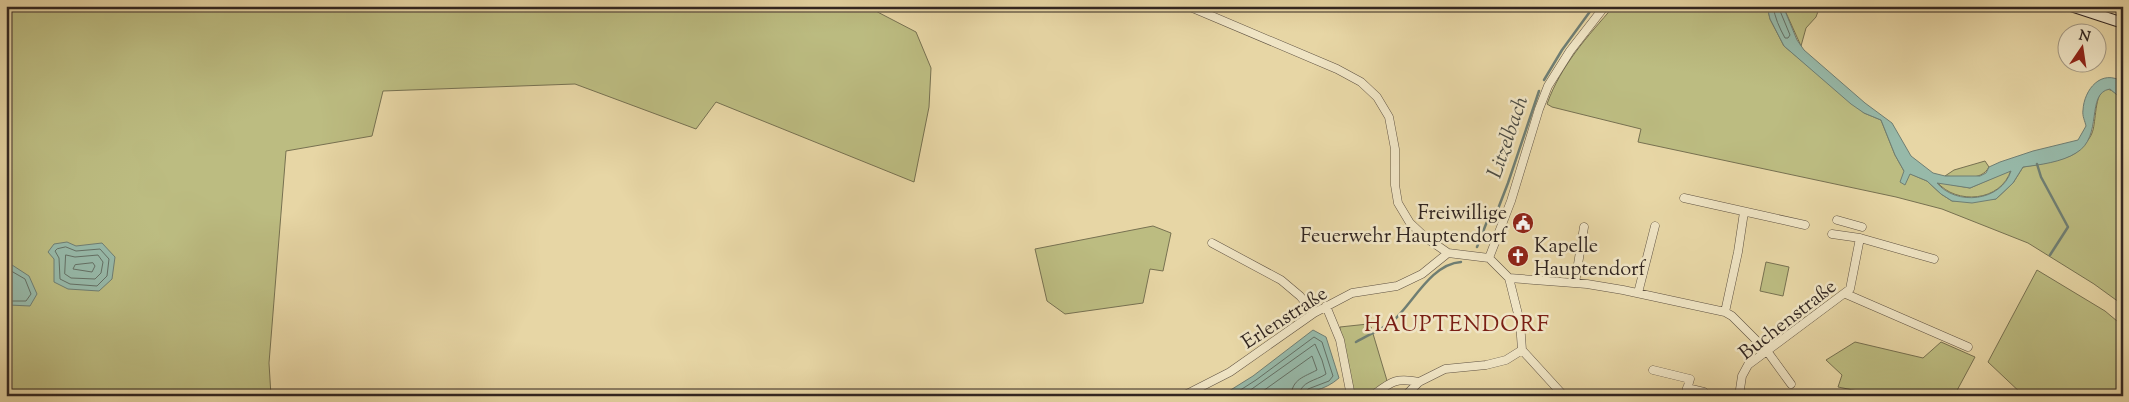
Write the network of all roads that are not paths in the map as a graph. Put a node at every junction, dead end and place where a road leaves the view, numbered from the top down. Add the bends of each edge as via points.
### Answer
1 (1188, 6) edge
2 (1605, 6) edge
3 (2071, 6) edge
4 (2123, 23) edge
5 (1684, 198) dead end
6 (1744, 212) junction
7 (1837, 220) dead end
8 (1805, 224) dead end
9 (1654, 226) dead end
10 (1584, 227) dead end
11 (1862, 227) dead end
12 (1832, 234) dead end
13 (1860, 238) junction
14 (1212, 243) dead end
15 (1448, 253) junction
16 (1489, 258) junction
17 (1934, 259) dead end
18 (1509, 278) junction
19 (1575, 283) junction
20 (1638, 293) junction
21 (1846, 294) junction
22 (1326, 306) junction
23 (1725, 312) junction
24 (1314, 313) junction
25 (1968, 348) dead end
26 (1522, 350) junction
27 (1767, 351) junction
28 (1653, 370) dead end
29 (1419, 382) junction
30 (1792, 384) dead end
31 (1686, 392) edge
32 (1704, 392) dead end
33 (1182, 396) edge
34 (1351, 396) edge
35 (1372, 396) edge
36 (1405, 396) edge
37 (1564, 396) edge
38 (1739, 396) edge

1 - 15 street via 1337,69 1361,82 1377,97 1389,117 1395,149 1398,203 1410,223
2 - 16 street via 1548,86
3 - 4 street
5 - 6 street
6 - 8 street
6 - 23 street
7 - 11 street
9 - 20 street
10 - 19 street
12 - 13 street
13 - 17 street
13 - 21 street, Buchenstraße via 1850,289
14 - 24 street via 1281,280
15 - 16 street
15 - 22 street, Erlenstraße via 1422,274 1397,286 1352,293
16 - 18 street
18 - 19 street
18 - 26 street via 1520,322
19 - 20 street
20 - 23 street
21 - 25 street
21 - 27 street, Buchenstraße
22 - 24 street, Erlenstraße
22 - 34 street via 1340,340
23 - 27 street
24 - 33 street, Erlenstraße via 1230,372
26 - 29 street via 1506,360 1445,369
26 - 37 street
27 - 30 street
27 - 38 street, Buchenstraße via 1748,365 1742,376
28 - 31 street via 1690,379
29 - 35 street via 1402,379 1388,384
29 - 36 street
31 - 32 street

